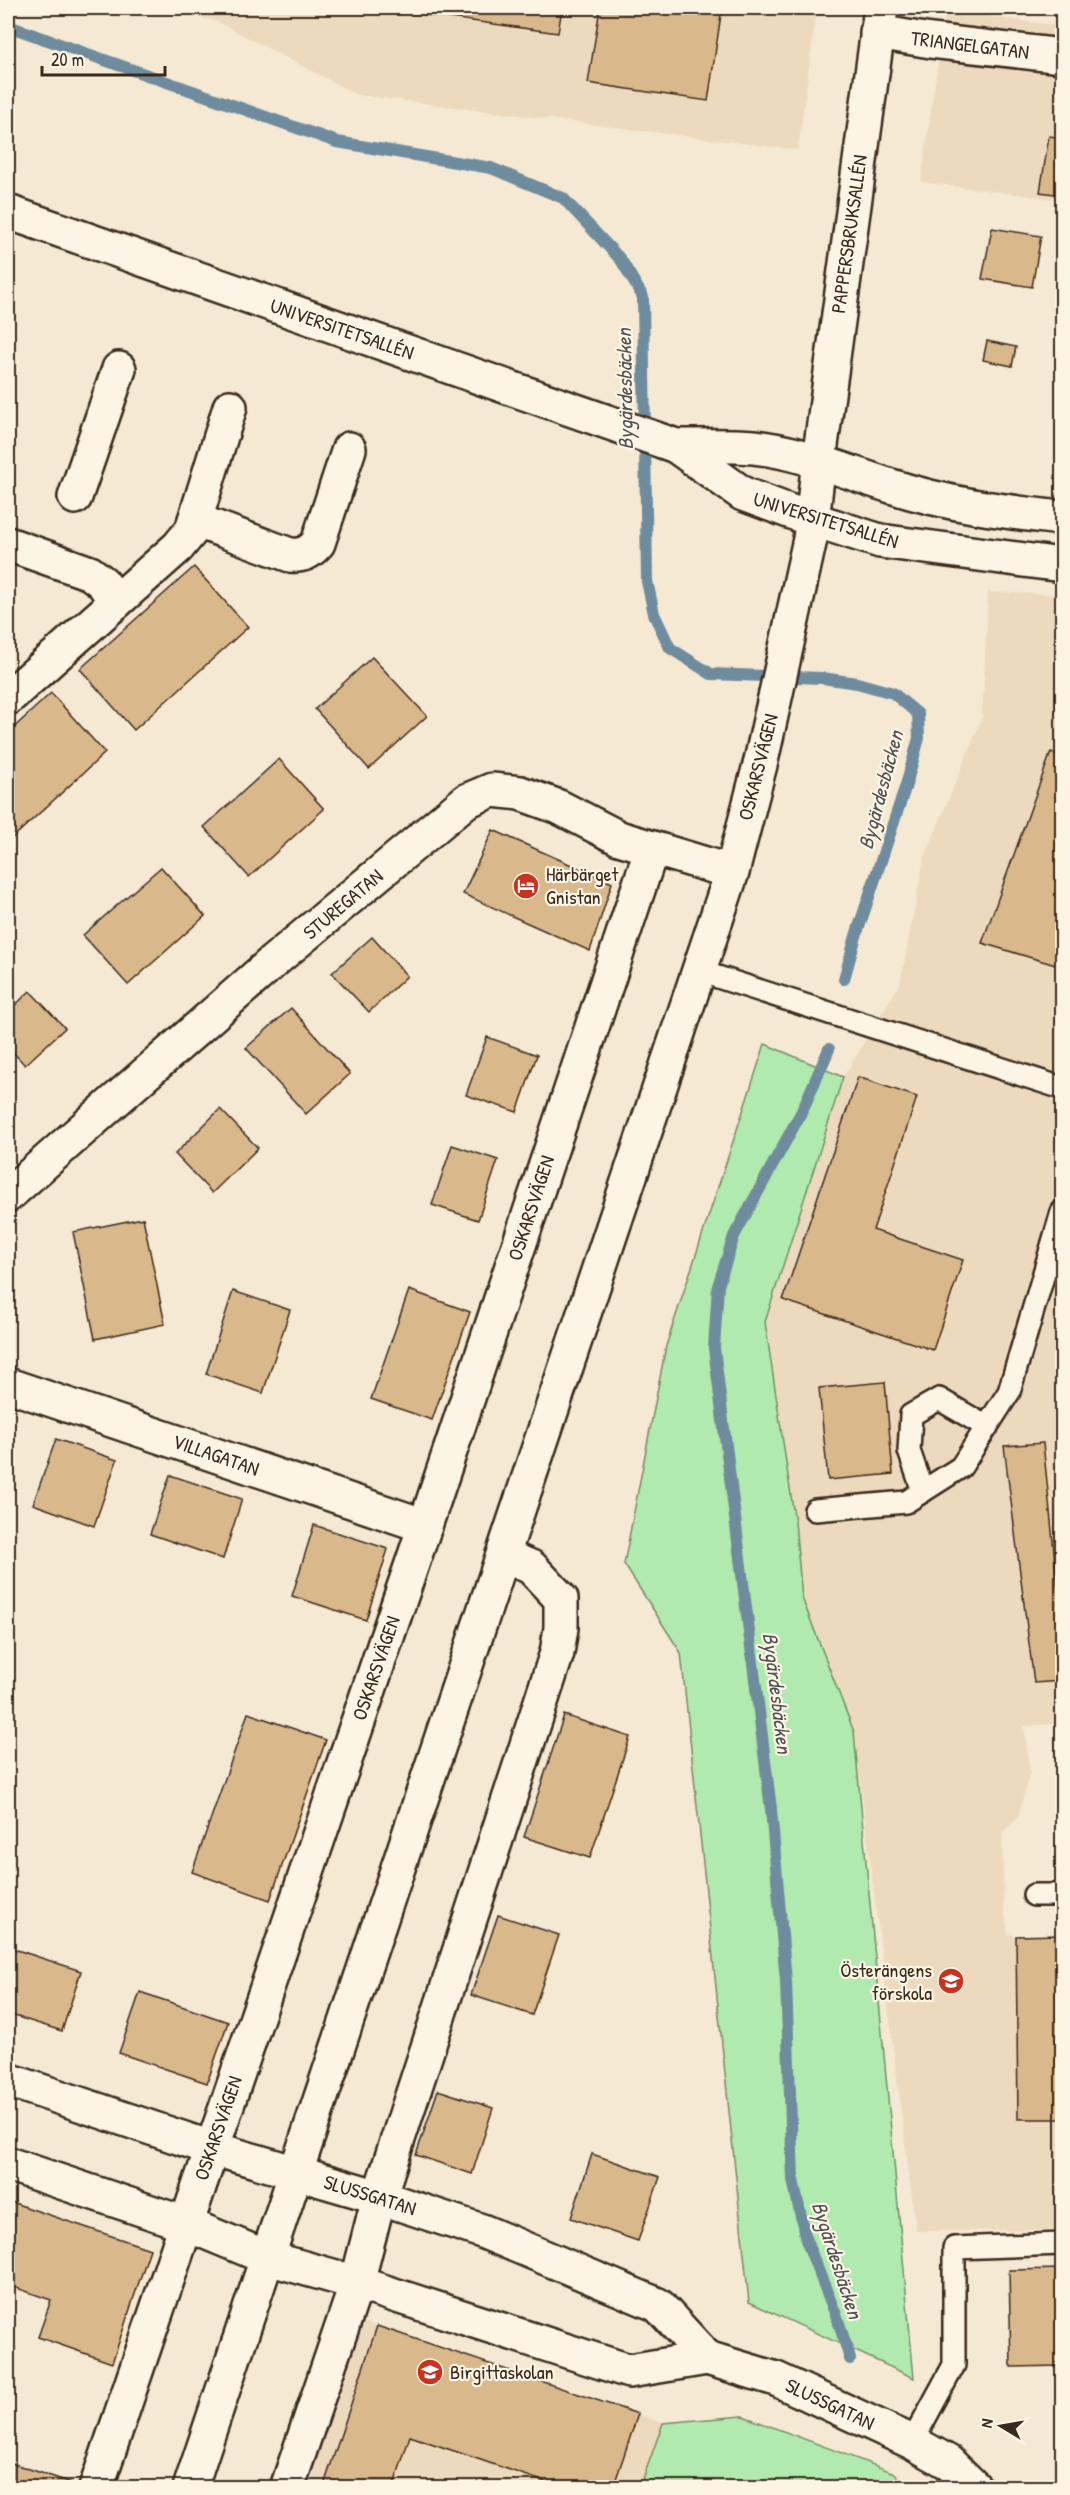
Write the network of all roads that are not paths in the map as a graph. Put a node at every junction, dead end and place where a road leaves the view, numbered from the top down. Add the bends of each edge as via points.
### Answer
1 (879, 20) edge
2 (1062, 56) edge
3 (8, 212) edge
4 (119, 369) dead end
5 (230, 407) dead end
6 (676, 446) junction
7 (349, 449) dead end
8 (819, 460) junction
9 (75, 497) dead end
10 (1062, 518) edge
11 (811, 519) junction
12 (195, 520) junction
13 (8, 544) edge
14 (1062, 565) edge
15 (116, 602) junction
16 (8, 698) edge
17 (652, 848) junction
18 (732, 872) junction
19 (699, 971) junction
20 (1062, 1088) edge
21 (8, 1195) edge
22 (1062, 1212) edge
23 (8, 1385) edge
24 (987, 1427) junction
25 (923, 1491) junction
26 (815, 1510) dead end
27 (425, 1527) junction
28 (504, 1556) junction
29 (1034, 1895) dead end
30 (1062, 1895) edge
31 (8, 2080) edge
32 (211, 2148) junction
33 (8, 2164) edge
34 (297, 2174) junction
35 (379, 2197) junction
36 (186, 2224) junction
37 (1062, 2244) edge
38 (268, 2258) junction
39 (357, 2283) junction
40 (706, 2358) junction
41 (912, 2442) junction
42 (96, 2487) edge
43 (190, 2487) edge
44 (287, 2487) edge
45 (975, 2487) edge

1 - 2 street, TRIANGELGATAN via 931,41
1 - 8 street, PAPPERSBRUKSALLÉN
3 - 6 street, UNIVERSITETSALLÉN
4 - 9 street
5 - 12 street
6 - 8 street, UNIVERSITETSALLÉN via 754,447
6 - 11 street, UNIVERSITETSALLÉN via 743,494
7 - 12 street via 318,543 301,556
8 - 10 street, UNIVERSITETSALLÉN via 924,496
8 - 11 street, PAPPERSBRUKSALLÉN
11 - 14 street, UNIVERSITETSALLÉN via 880,541
11 - 18 street, OSKARSVÄGEN via 774,705
12 - 15 street via 178,547
13 - 15 street via 90,573 103,583
15 - 16 street
17 - 18 street, STUREGATAN
17 - 21 street, STUREGATAN via 619,838 559,807 520,793 492,790 466,801 275,960
17 - 27 street, OSKARSVÄGEN
18 - 19 street, OSKARSVÄGEN
19 - 20 lane
19 - 28 street, OSKARSVÄGEN
22 - 24 lane via 1009,1392
23 - 27 street, VILLAGATAN
24 - 25 lane via 961,1467
24 - 25 lane via 939,1399 911,1415 909,1451
25 - 26 lane via 906,1502
27 - 32 street, OSKARSVÄGEN
28 - 34 street, OSKARSVÄGEN
28 - 35 street via 531,1568 561,1599 557,1653
29 - 30 lane
31 - 32 street, SLUSSGATAN
32 - 34 street, SLUSSGATAN
32 - 36 street, OSKARSVÄGEN
33 - 36 street, SLUSSGATAN
34 - 35 street, SLUSSGATAN
34 - 38 street, OSKARSVÄGEN
35 - 39 street
35 - 40 street, SLUSSGATAN via 482,2231 658,2305
36 - 38 street, SLUSSGATAN
36 - 42 street, OSKARSVÄGEN
37 - 41 lane via 954,2248 954,2365
38 - 39 street, SLUSSGATAN
38 - 43 street, OSKARSVÄGEN
39 - 40 street, SLUSSGATAN via 629,2371
39 - 44 street
40 - 41 street, SLUSSGATAN via 776,2379
41 - 45 street, SLUSSGATAN via 948,2462

